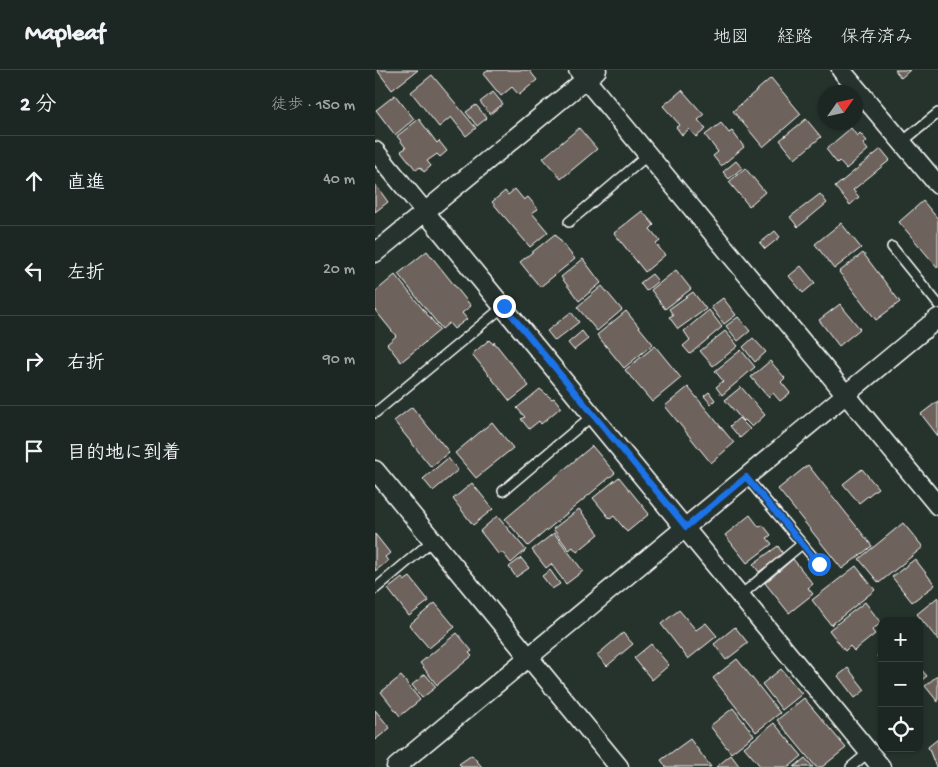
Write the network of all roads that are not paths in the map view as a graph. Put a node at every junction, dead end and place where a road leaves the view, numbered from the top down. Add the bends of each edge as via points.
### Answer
1 (841, 70) edge
2 (587, 73) edge
3 (938, 113) edge
4 (902, 142) junction
5 (375, 151) edge
6 (649, 155) junction
7 (938, 185) edge
8 (424, 211) junction
9 (569, 222) dead end
10 (892, 246) dead end
11 (375, 253) edge
12 (938, 304) edge
13 (504, 306) junction
14 (938, 318) edge
15 (847, 393) junction
16 (375, 413) edge
17 (593, 415) junction
18 (375, 470) edge
19 (746, 477) junction
20 (503, 491) dead end
21 (938, 506) edge
22 (686, 527) junction
23 (433, 540) junction
24 (802, 544) junction
25 (819, 564) dead end
26 (375, 589) edge
27 (741, 595) junction
28 (529, 656) junction
29 (869, 752) junction
30 (396, 767) edge
31 (619, 767) edge
32 (851, 767) edge
33 (881, 767) edge

1 - 4 street
2 - 6 street
2 - 8 street
3 - 4 lane
4 - 7 street
5 - 8 street
6 - 9 lane
6 - 15 street
8 - 11 street
8 - 13 street
10 - 12 lane
13 - 16 lane
13 - 17 street
14 - 15 street
15 - 19 street
15 - 21 street
17 - 20 lane
17 - 22 street
18 - 23 street
19 - 22 street
19 - 24 lane
22 - 27 street
22 - 28 street
23 - 26 lane
23 - 28 street
24 - 25 lane
24 - 27 lane
27 - 29 street
28 - 30 street
28 - 31 street
29 - 32 lane
29 - 33 street

